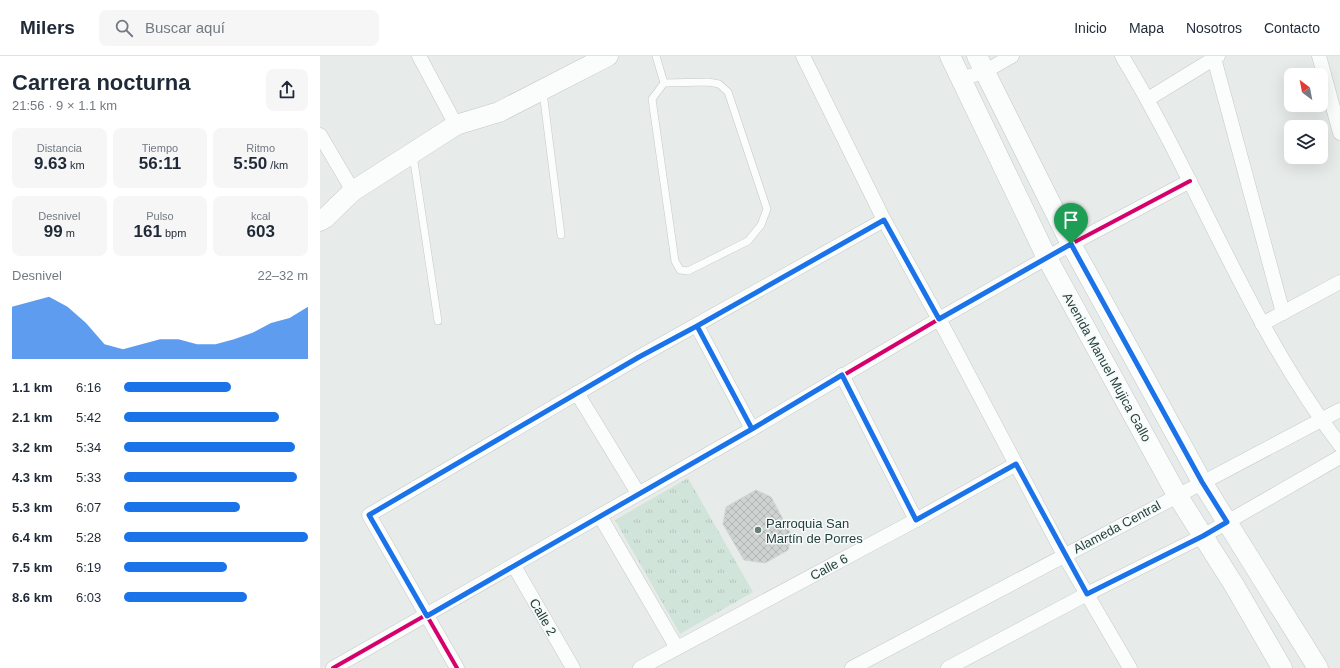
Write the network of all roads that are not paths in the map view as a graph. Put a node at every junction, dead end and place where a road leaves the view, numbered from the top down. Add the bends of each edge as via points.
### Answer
1 (419, 56) edge
2 (608, 56) edge
3 (656, 56) edge
4 (803, 56) edge
5 (950, 56) edge
6 (1012, 56) edge
7 (1122, 56) edge
8 (1319, 56) edge
9 (1216, 57) edge
10 (980, 64) edge
11 (960, 79) junction
12 (664, 83) junction
13 (543, 90) junction
14 (1148, 99) junction
15 (456, 125) junction
16 (1340, 133) edge
17 (320, 135) edge
18 (413, 152) junction
19 (1190, 181) junction
20 (353, 191) junction
21 (884, 220) junction
22 (320, 221) edge
23 (561, 235) dead end
24 (1071, 244) junction
25 (1047, 258) junction
26 (1340, 282) edge
27 (1283, 313) junction
28 (939, 319) junction
29 (438, 321) dead end
30 (1262, 324) junction
31 (697, 326) junction
32 (842, 375) junction
33 (577, 393) junction
34 (1340, 410) edge
35 (1321, 419) junction
36 (752, 429) junction
37 (1340, 445) edge
38 (1340, 457) edge
39 (1016, 464) junction
40 (1202, 482) junction
41 (638, 494) junction
42 (1177, 495) junction
43 (600, 516) junction
44 (916, 520) junction
45 (1227, 522) junction
46 (1203, 536) junction
47 (1064, 555) junction
48 (514, 566) junction
49 (1087, 594) junction
50 (427, 616) junction
51 (677, 648) junction
52 (333, 668) edge
53 (457, 668) edge
54 (573, 668) edge
55 (640, 668) edge
56 (852, 668) edge
57 (948, 668) edge
58 (1130, 668) edge
59 (1282, 668) edge
60 (1318, 668) edge

1 - 15 street
2 - 13 street
3 - 12 lane
4 - 21 street
5 - 11 street, Avenida Manuel Mujica Gallo
6 - 10 street
7 - 14 street
8 - 16 street
9 - 14 street
9 - 27 street
10 - 11 street
10 - 24 street
11 - 25 street, Avenida Manuel Mujica Gallo
12 - 12 lane via 652,99 675,261 680,270 688,271 748,241 761,225 767,209 728,92 719,84 708,82
13 - 15 street via 499,112
13 - 23 lane
14 - 19 street
15 - 18 street
17 - 20 street
18 - 20 street
18 - 29 lane
19 - 24 street
19 - 30 street
20 - 22 street
21 - 28 street
21 - 31 street
24 - 25 street
24 - 40 street
25 - 28 street
25 - 42 street, Avenida Manuel Mujica Gallo
26 - 27 street
27 - 30 street
28 - 32 street
28 - 39 street
30 - 35 street
31 - 33 street
31 - 36 street
32 - 36 street
32 - 44 street
33 - 41 street
33 - 50 street via 369,515
34 - 35 street, Alameda Central
35 - 37 street
35 - 40 street, Alameda Central
36 - 41 street
38 - 45 street
39 - 44 street, Calle 6
39 - 47 street
40 - 42 street, Alameda Central
40 - 45 street
41 - 43 street
42 - 46 street, Avenida Manuel Mujica Gallo
42 - 47 street, Alameda Central
43 - 48 street
43 - 51 street
44 - 51 street, Calle 6
45 - 46 street
45 - 60 street
46 - 49 street
46 - 59 street, Avenida Manuel Mujica Gallo
47 - 49 street
47 - 56 street, Alameda Central
48 - 50 street
48 - 54 street, Calle 2
49 - 57 street
49 - 58 street
50 - 52 street
50 - 53 street
51 - 55 street, Calle 6

